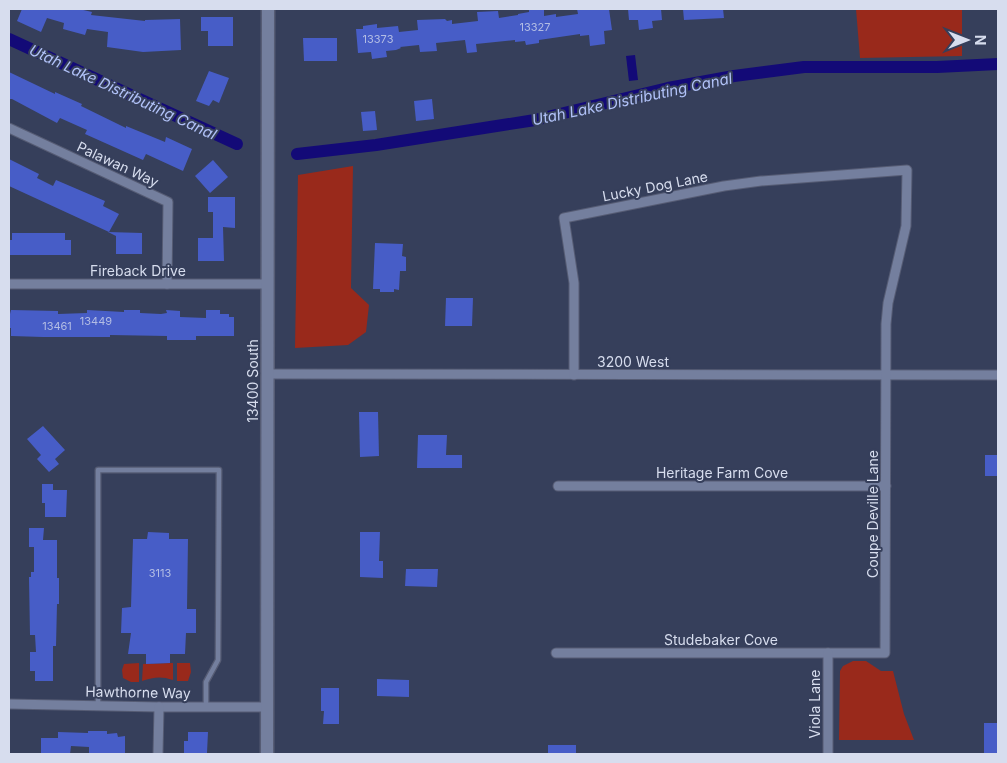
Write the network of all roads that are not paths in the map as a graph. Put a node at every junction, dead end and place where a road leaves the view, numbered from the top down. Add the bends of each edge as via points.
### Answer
1 (268, 9) edge
2 (9, 128) edge
3 (908, 170) joint
4 (9, 284) edge
5 (167, 284) junction
6 (268, 284) junction
7 (267, 374) junction
8 (574, 375) junction
9 (998, 375) edge
10 (886, 376) junction
11 (558, 486) dead end
12 (886, 486) junction
13 (556, 653) dead end
14 (828, 653) junction
15 (886, 653) joint
16 (9, 704) edge
17 (98, 706) junction
18 (159, 707) junction
19 (206, 707) junction
20 (267, 707) junction
21 (158, 754) edge
22 (267, 754) edge
23 (828, 754) edge

1 - 6 main road, 13400 South
2 - 5 street, Palawan Way via 168,202
3 - 8 street, Lucky Dog Lane via 724,186 564,218 574,283
3 - 10 street, Coupe Deville Lane via 906,226 888,303
4 - 5 street, Fireback Drive
5 - 6 street, Fireback Drive
6 - 7 main road, 13400 South
7 - 8 street, 3200 West
7 - 20 main road, 13400 South
8 - 10 street, 3200 West
9 - 10 street, 3200 West
10 - 12 street, Coupe Deville Lane
11 - 12 street, Heritage Farm Cove
12 - 15 street, Coupe Deville Lane
13 - 14 street, Studebaker Cove
14 - 15 street, Studebaker Cove
14 - 23 street, Viola Lane
16 - 17 street, Hawthorne Way
17 - 18 street, Hawthorne Way
17 - 19 lane via 98,470 219,470 218,660 206,682
18 - 19 street, Hawthorne Way
18 - 21 street
19 - 20 street, Hawthorne Way
20 - 22 main road, 13400 South

